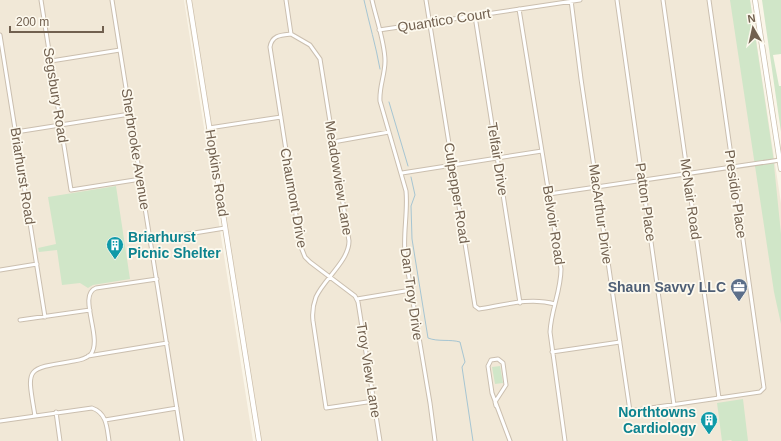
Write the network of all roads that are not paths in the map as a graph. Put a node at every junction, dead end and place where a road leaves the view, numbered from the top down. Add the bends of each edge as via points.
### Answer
1 (41, 0) edge
2 (112, 0) edge
3 (189, 0) edge
4 (286, 0) edge
5 (372, 0) edge
6 (426, 0) edge
7 (580, 0) edge
8 (617, 0) edge
9 (662, 0) edge
10 (708, 0) edge
11 (755, 0) edge
12 (571, 1) edge
13 (519, 9) junction
14 (474, 16) junction
15 (430, 22) junction
16 (379, 30) junction
17 (291, 34) junction
18 (0, 35) edge
19 (120, 50) junction
20 (51, 61) junction
21 (130, 114) junction
22 (281, 117) junction
23 (61, 125) junction
24 (209, 128) junction
25 (16, 132) junction
26 (389, 132) junction
27 (333, 142) junction
28 (542, 152) junction
29 (497, 158) junction
30 (780, 160) junction
31 (453, 165) junction
32 (732, 166) junction
33 (781, 169) edge
34 (402, 173) junction
35 (687, 173) junction
36 (141, 178) junction
37 (643, 180) junction
38 (597, 187) junction
39 (549, 194) junction
40 (225, 228) junction
41 (151, 240) junction
42 (37, 264) junction
43 (0, 270) edge
44 (329, 278) junction
45 (157, 279) junction
46 (411, 290) junction
47 (357, 298) junction
48 (520, 303) junction
49 (555, 304) junction
50 (90, 310) junction
51 (45, 316) junction
52 (20, 320) dead end
53 (620, 342) junction
54 (167, 344) junction
55 (552, 352) junction
56 (88, 356) junction
57 (764, 388) joint
58 (719, 398) junction
59 (374, 401) junction
60 (674, 405) junction
61 (496, 406) junction
62 (177, 408) junction
63 (56, 412) junction
64 (35, 416) junction
65 (105, 420) junction
66 (0, 421) edge
67 (60, 441) edge
68 (109, 441) edge
69 (182, 441) edge
70 (259, 441) edge
71 (380, 441) edge
72 (435, 441) edge
73 (510, 441) edge
74 (565, 441) edge

1 - 20 street, Segsbury Road
2 - 19 street, Sherbrooke Avenue
3 - 24 street, Hopkins Road
4 - 17 street
5 - 16 street, Dan Troy Drive
6 - 15 street, Culpepper Road
7 - 12 street, Quantico Court
8 - 37 street, Patton Place
9 - 35 street, McNair Road
10 - 32 street, Presidio Place
11 - 30 street
12 - 13 street, Quantico Court
12 - 38 street, MacArthur Drive
13 - 14 street, Quantico Court
13 - 28 street, Belvoir Road
14 - 15 street, Quantico Court
14 - 29 street, Telfair Drive
15 - 16 street, Quantico Court
15 - 31 street, Culpepper Road
16 - 26 street, Dan Troy Drive via 385,62 380,96
17 - 22 street, Chaumont Drive via 279,35 270,47
17 - 27 street, Meadowview Lane via 310,45 320,59
18 - 25 street, Briarhurst Road
19 - 20 street
19 - 21 street, Sherbrooke Avenue
20 - 23 street, Segsbury Road
21 - 23 street
21 - 36 street, Sherbrooke Avenue
22 - 24 street
22 - 44 street, Chaumont Drive via 301,247 307,260
23 - 25 street
23 - 36 street, Segsbury Road via 71,190
24 - 40 street, Hopkins Road
25 - 42 street, Briarhurst Road
26 - 27 street
26 - 34 street, Dan Troy Drive
27 - 44 street, Meadowview Lane via 349,245
28 - 29 street
28 - 39 street, Belvoir Road
29 - 31 street
29 - 48 street, Telfair Drive
30 - 32 street
30 - 33 street
31 - 34 street
31 - 48 street, Culpepper Road via 475,306 479,309
32 - 35 street
32 - 57 street, Presidio Place
34 - 46 street, Dan Troy Drive via 407,200 404,246
35 - 37 street
35 - 58 street, McNair Road
36 - 41 street, Sherbrooke Avenue
37 - 38 street
37 - 60 street, Patton Place
38 - 39 street
38 - 53 street, MacArthur Drive
39 - 49 street, Belvoir Road via 561,269
40 - 41 street
40 - 70 street, Hopkins Road
41 - 45 street, Sherbrooke Avenue
42 - 43 street
42 - 51 street, Briarhurst Road
44 - 47 street, Chaumont Drive
44 - 59 street, Meadowview Lane via 316,296 312,316 326,408
45 - 50 street via 93,289 88,295
45 - 54 street, Sherbrooke Avenue
46 - 47 street
46 - 72 street, Dan Troy Drive
47 - 59 street, Troy View Lane
48 - 49 street, Culpepper Road via 536,301
49 - 55 street, Belvoir Road via 550,324
50 - 51 street
50 - 56 street via 94,342 93,350
51 - 52 street
53 - 55 street
53 - 60 street, MacArthur Drive via 630,411
54 - 56 street
54 - 62 street, Sherbrooke Avenue
55 - 74 street, Belvoir Road
56 - 64 street via 43,366 33,372 30,382
57 - 58 street, MacArthur Drive via 760,392
58 - 60 street, MacArthur Drive
59 - 71 street, Troy View Lane
61 - 61 street via 495,402 506,385 503,363 498,359 491,360 488,366 492,393
61 - 73 street
62 - 65 street
62 - 69 street, Sherbrooke Avenue
63 - 64 street
63 - 65 street via 92,408
63 - 67 street
64 - 66 street
65 - 68 street

